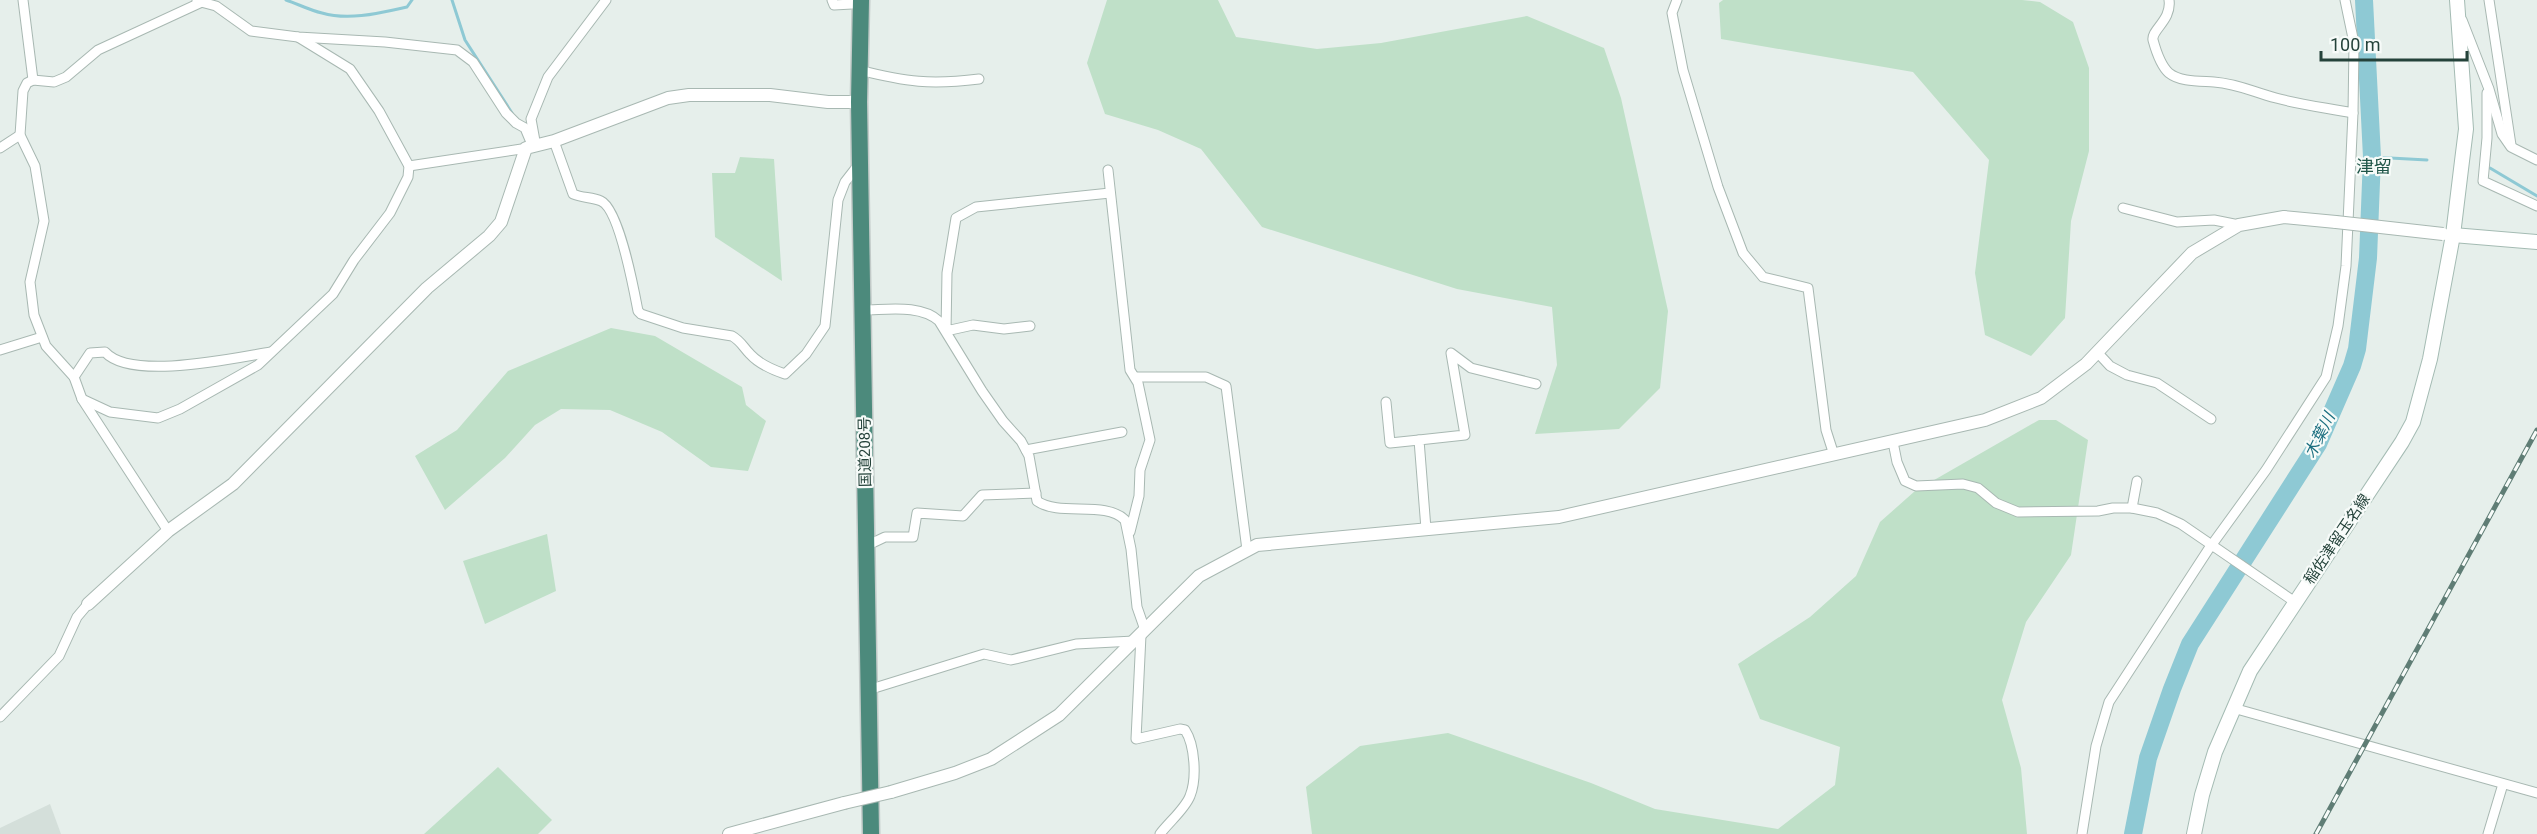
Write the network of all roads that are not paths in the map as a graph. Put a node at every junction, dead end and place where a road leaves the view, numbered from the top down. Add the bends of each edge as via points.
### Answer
1 (23, 0) edge
2 (606, 0) edge
3 (832, 0) edge
4 (1677, 0) edge
5 (2169, 0) edge
6 (2345, 0) edge
7 (2489, 0) edge
8 (198, 1) edge
9 (855, 1) edge
10 (2458, 6) edge
11 (298, 37) junction
12 (859, 70) junction
13 (979, 79) dead end
14 (33, 80) junction
15 (2487, 82) junction
16 (859, 102) junction
17 (2353, 113) junction
18 (20, 135) junction
19 (554, 141) junction
20 (532, 147) junction
21 (2511, 147) junction
22 (0, 148) edge
23 (2537, 160) edge
24 (860, 162) junction
25 (409, 166) junction
26 (1108, 170) dead end
27 (1110, 193) junction
28 (2537, 206) edge
29 (2123, 208) dead end
30 (2239, 225) junction
31 (2448, 234) junction
32 (2537, 242) edge
33 (863, 310) junction
34 (1030, 326) dead end
35 (946, 331) junction
36 (42, 337) junction
37 (0, 350) edge
38 (271, 352) junction
39 (2097, 352) junction
40 (74, 377) junction
41 (1135, 377) junction
42 (1536, 384) dead end
43 (82, 399) junction
44 (1386, 402) dead end
45 (2211, 419) dead end
46 (1122, 432) dead end
47 (1419, 440) junction
48 (1893, 441) junction
49 (1026, 450) junction
50 (1833, 455) junction
51 (2138, 481) dead end
52 (1036, 494) junction
53 (2132, 508) junction
54 (1426, 529) junction
55 (168, 531) junction
56 (1129, 534) junction
57 (2211, 545) junction
58 (866, 546) junction
59 (1247, 550) junction
60 (2295, 602) junction
61 (90, 608) joint
62 (1140, 635) junction
63 (868, 690) junction
64 (2233, 708) junction
65 (0, 717) edge
66 (2503, 784) junction
67 (2537, 793) edge
68 (766, 830) edge
69 (729, 834) edge
70 (871, 834) edge
71 (1161, 834) edge
72 (2082, 834) edge
73 (2194, 834) edge
74 (2488, 834) edge

1 - 14 street
2 - 20 street via 548,77 531,119
3 - 9 street via 834,5
4 - 50 street via 1672,13 1683,70 1718,187 1743,253 1763,277 1808,288 1826,430
5 - 17 street via 2162,25 2152,37 2163,66 2170,73 2179,78 2238,84 2276,98
6 - 17 street via 2354,43
7 - 21 street
8 - 11 street via 216,6 250,30
8 - 14 street via 98,50 66,77 54,82
9 - 12 highway, 国道208号
10 - 15 street
10 - 31 main road, 稲佐津留玉名線 via 2466,129
11 - 20 street via 457,50 473,62 506,113 525,128
11 - 25 street via 350,69
12 - 13 street via 906,81
12 - 16 highway, 国道208号
14 - 18 street via 27,83 20,100
15 - 21 street via 2502,134
15 - 28 street via 2483,181
16 - 19 street via 770,95 689,95 668,98
16 - 24 highway, 国道208号
17 - 57 street via 2346,266 2326,377 2266,470
18 - 22 street
18 - 36 street via 35,166 42,202 42,236 30,282 34,315
19 - 20 street
19 - 24 street via 573,194 600,200 609,210 627,258 638,311 683,328 732,336 753,357 785,374 806,354 825,326 838,200
20 - 25 street
20 - 55 street via 526,148 501,222 489,236 427,288 233,483
21 - 23 street
24 - 33 highway, 国道208号
25 - 38 street via 408,177 390,213 333,294
26 - 27 street
27 - 35 street via 976,207 956,218 947,273
27 - 41 street via 1130,370
29 - 30 street via 2177,222 2214,220
30 - 31 street, bridge via 2284,217
30 - 39 street via 2192,254
31 - 32 main road
31 - 60 main road, 稲佐津留玉名線 via 2430,359 2412,422
33 - 35 street via 925,312
33 - 58 highway, 国道208号
34 - 35 street via 1004,329 974,325
35 - 49 street via 982,391
36 - 37 street
36 - 40 street
38 - 40 street via 162,368 112,359 105,352 90,353
38 - 43 street via 258,365 158,418 110,412
39 - 45 street via 2110,366 2157,383
39 - 48 street via 2041,398 1985,420
40 - 43 street
41 - 56 street via 1150,440 1140,470 1139,496
41 - 59 street via 1206,377 1226,386
42 - 47 street via 1471,368 1451,354 1465,435
43 - 55 street
44 - 47 street via 1390,443
46 - 49 street
47 - 54 street
48 - 50 street
48 - 53 street via 1905,481 1916,486 1963,484 1978,488 1996,503 2018,512
49 - 52 street
50 - 54 street via 1559,517
51 - 53 street
52 - 56 street via 1043,505 1121,515
52 - 58 street via 982,495 963,516 917,513 913,537 885,537
53 - 57 street via 2157,513
54 - 59 street via 1257,545
55 - 61 street
56 - 62 street
57 - 60 street
57 - 72 street via 2109,702 2096,746
58 - 63 highway, 国道208号
59 - 62 street via 1199,576
60 - 64 main road, 稲佐津留玉名線 via 2250,671
61 - 65 street via 77,617 59,656
62 - 63 street via 1076,644 1011,660 984,654
62 - 68 street, bridge via 1059,715 992,759 955,774 844,803
62 - 71 street via 1137,739 1180,729 1185,730 1191,742 1190,796
63 - 70 highway, 国道208号
64 - 66 street
64 - 73 main road, 稲佐津留玉名線 via 2202,795
66 - 67 street
66 - 74 street
68 - 69 street

